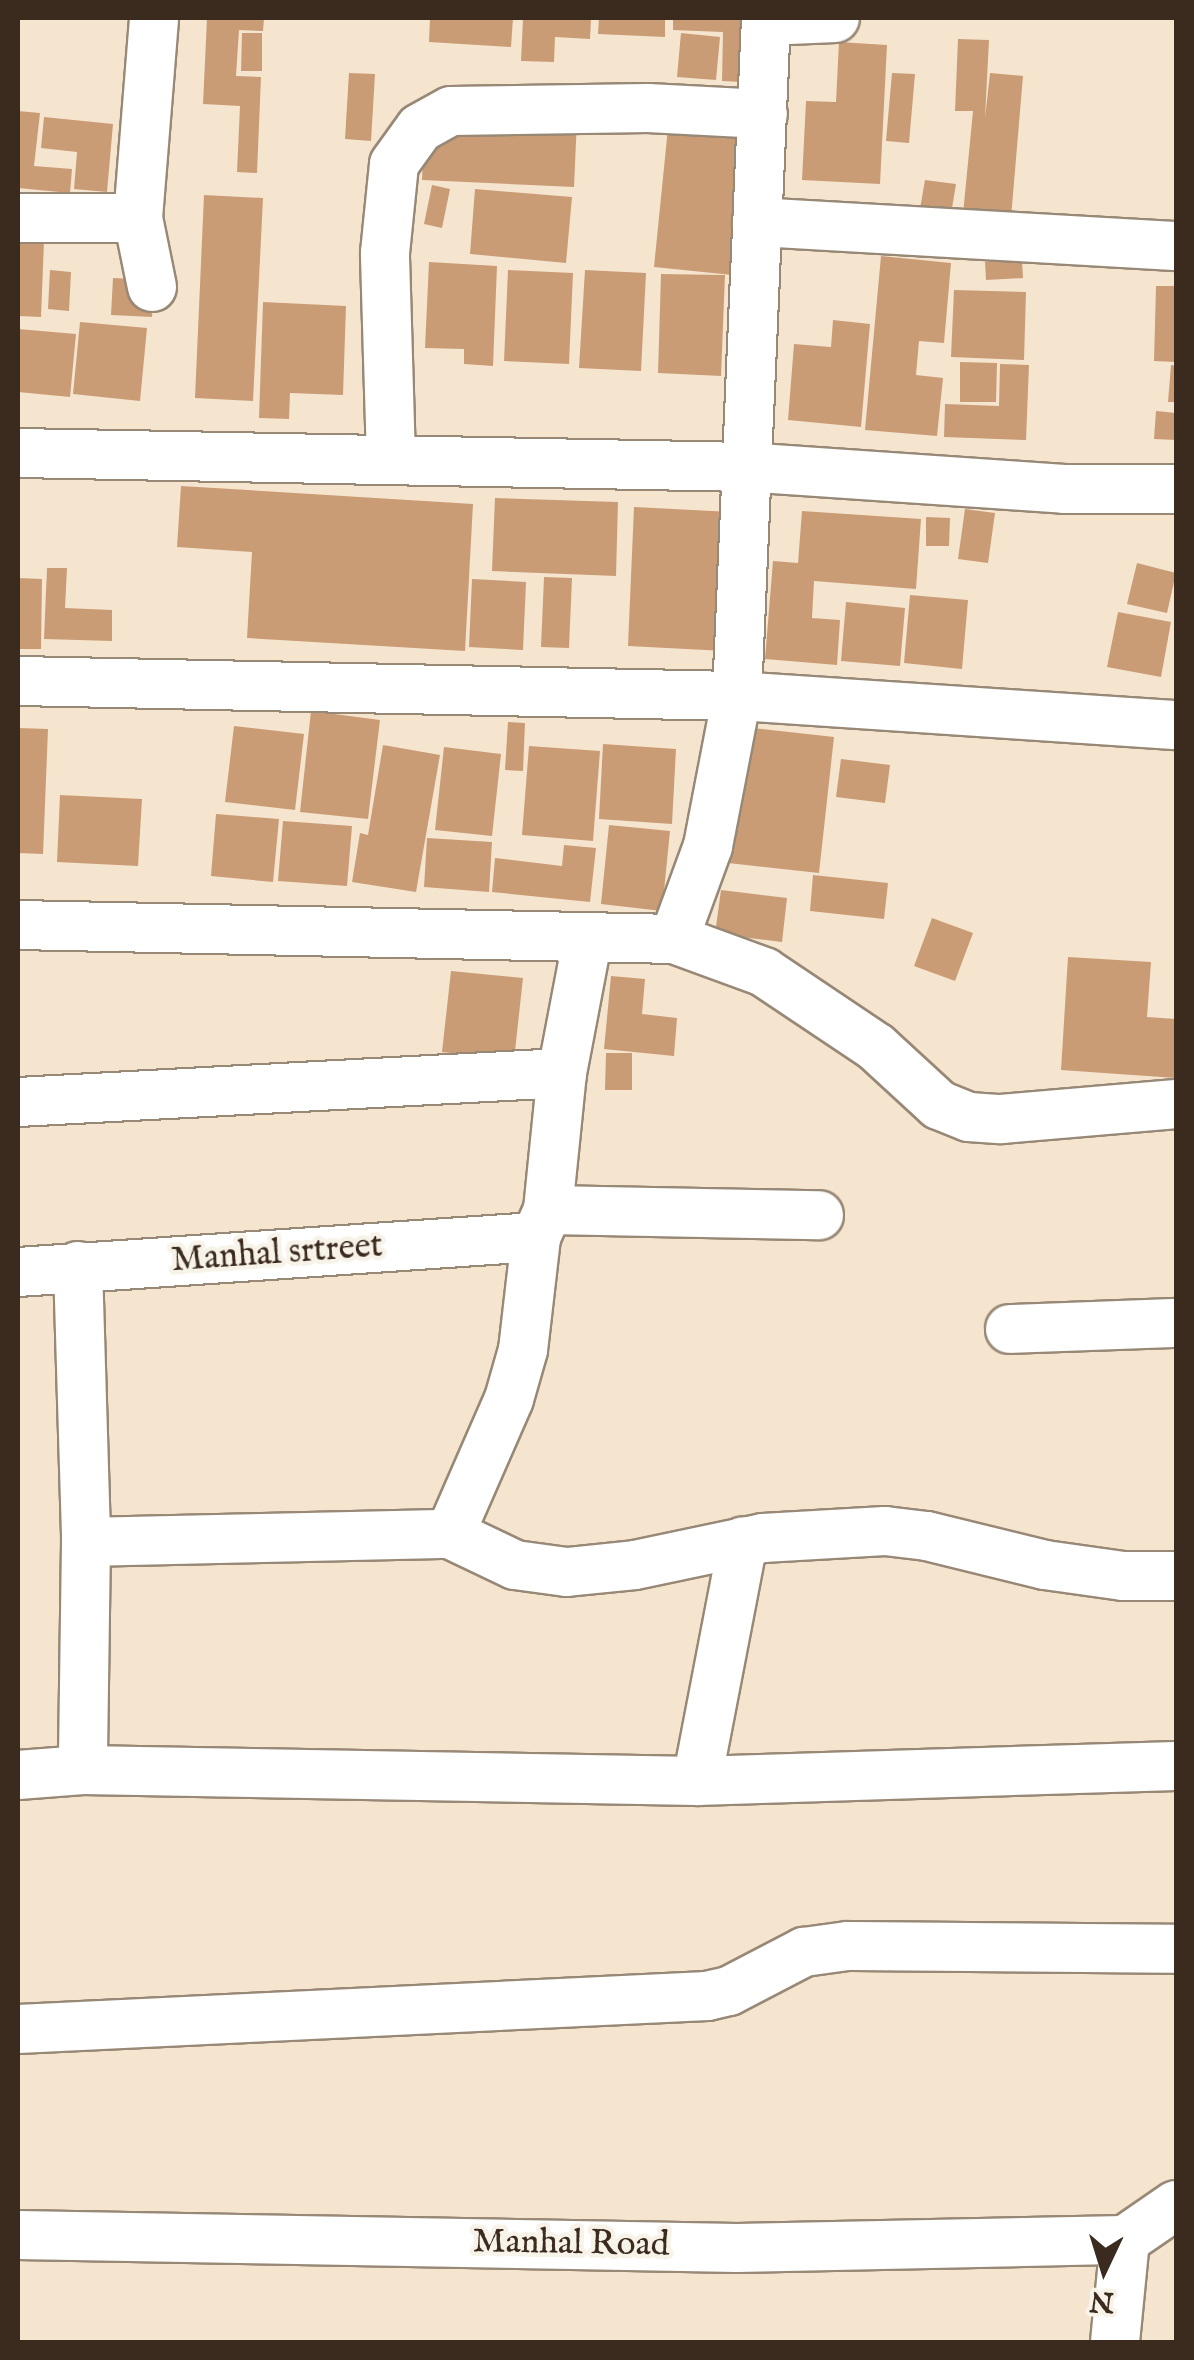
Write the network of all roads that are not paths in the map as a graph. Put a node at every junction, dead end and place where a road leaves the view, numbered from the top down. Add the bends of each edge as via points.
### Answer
1 (154, 18) edge
2 (835, 18) edge
3 (766, 20) edge
4 (763, 114) junction
5 (18, 218) edge
6 (138, 218) junction
7 (757, 222) junction
8 (1176, 246) edge
9 (152, 287) dead end
10 (18, 452) edge
11 (391, 459) junction
12 (744, 467) junction
13 (1176, 489) edge
14 (18, 681) edge
15 (737, 696) junction
16 (1176, 724) edge
17 (18, 925) edge
18 (588, 937) junction
19 (674, 939) junction
20 (562, 1074) junction
21 (18, 1102) edge
22 (1176, 1104) edge
23 (819, 1215) dead end
24 (542, 1224) junction
25 (78, 1266) junction
26 (18, 1272) edge
27 (1176, 1323) edge
28 (1010, 1329) dead end
29 (450, 1534) junction
30 (743, 1541) junction
31 (86, 1542) junction
32 (1176, 1576) edge
33 (1176, 1766) edge
34 (83, 1770) junction
35 (18, 1775) edge
36 (697, 1780) junction
37 (1176, 1950) edge
38 (18, 2029) edge
39 (1176, 2206) edge
40 (18, 2235) edge
41 (1125, 2240) junction
42 (1115, 2342) edge

1 - 6 street
2 - 3 street
3 - 4 street
4 - 7 street
4 - 11 street via 450,111 420,128 394,164 385,253
5 - 6 street
6 - 9 street
7 - 8 street
7 - 12 street
10 - 11 street
11 - 12 street
12 - 13 street via 1064,489
12 - 15 street
14 - 15 street
15 - 16 street
15 - 19 street via 708,846
17 - 18 street
18 - 19 street
18 - 20 street
19 - 22 street via 764,972 876,1047 940,1105 969,1116
20 - 21 street
20 - 24 street
23 - 24 street, Manhal srtreet
24 - 25 street, Manhal srtreet
24 - 29 street via 509,1398
25 - 26 street, Manhal srtreet
25 - 31 street
27 - 28 street
29 - 30 street via 515,1565 566,1572 635,1565
29 - 31 street
30 - 32 street via 885,1532 1045,1565
30 - 36 street
31 - 34 street
33 - 36 street
34 - 35 street
34 - 36 street
37 - 38 street via 848,1946 804,1952 706,1996
39 - 41 street
40 - 41 street, Manhal Road via 736,2248
41 - 42 street

